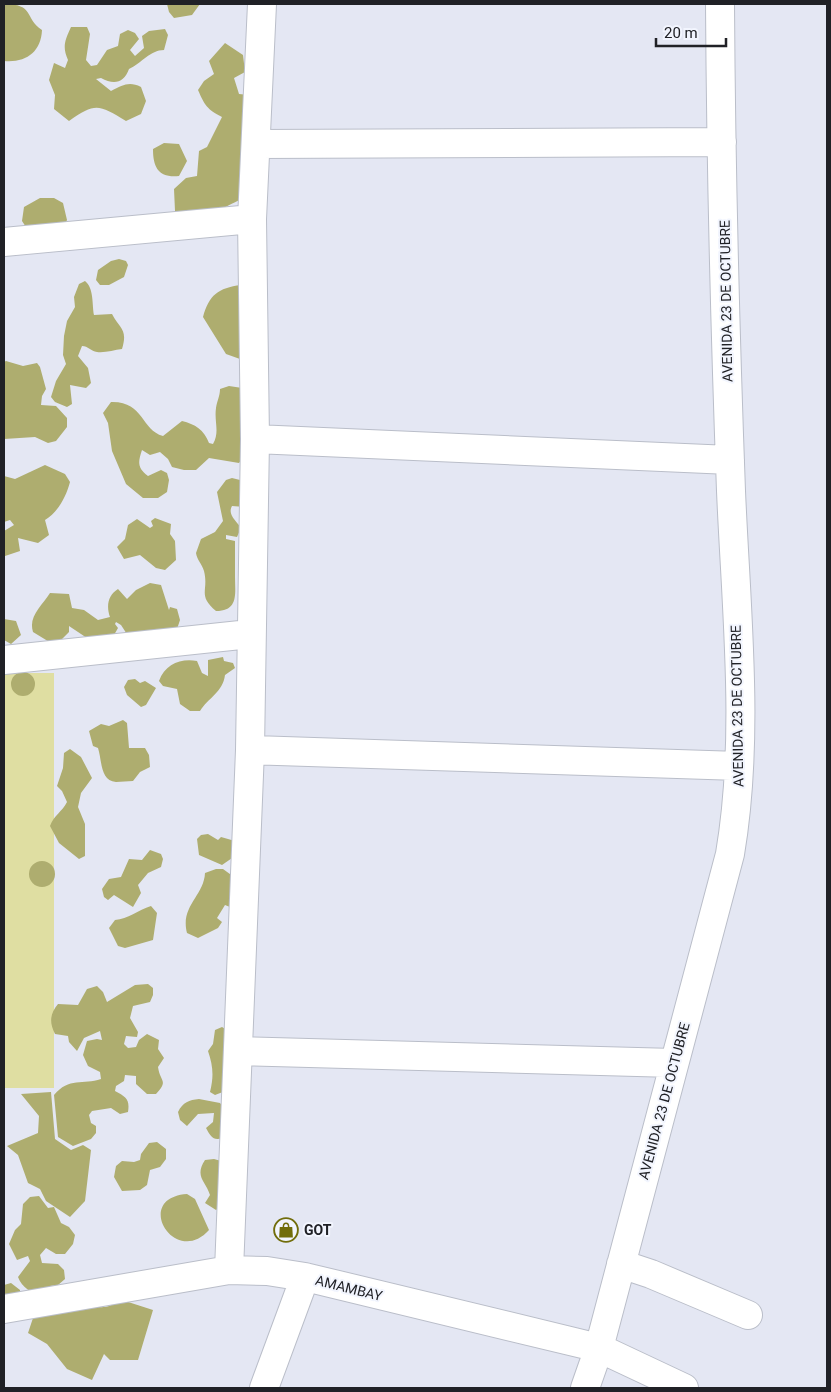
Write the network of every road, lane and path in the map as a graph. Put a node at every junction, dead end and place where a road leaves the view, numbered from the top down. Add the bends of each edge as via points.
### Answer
1 (262, 4) edge
2 (720, 4) edge
3 (722, 142) junction
4 (257, 144) junction
5 (252, 219) junction
6 (4, 242) edge
7 (255, 439) junction
8 (730, 460) junction
9 (250, 634) junction
10 (4, 660) edge
11 (250, 750) junction
12 (739, 766) junction
13 (238, 1051) junction
14 (674, 1063) junction
15 (621, 1264) junction
16 (229, 1270) junction
17 (305, 1278) junction
18 (4, 1309) edge
19 (748, 1315) dead end
20 (599, 1348) junction
21 (667, 1385) edge
22 (264, 1388) edge
23 (585, 1388) edge

1 - 4 street
2 - 3 street, AVENIDA 23 DE OCTUBRE
3 - 4 street
3 - 8 street, AVENIDA 23 DE OCTUBRE
4 - 5 street
5 - 6 street
5 - 7 street
7 - 8 street
7 - 9 street
8 - 12 street, AVENIDA 23 DE OCTUBRE
9 - 10 street
9 - 11 street
11 - 12 street
11 - 13 street
12 - 14 street, AVENIDA 23 DE OCTUBRE via 738,810 730,854
13 - 14 street
13 - 16 street
14 - 15 street, AVENIDA 23 DE OCTUBRE
15 - 19 street
15 - 20 street, AVENIDA 23 DE OCTUBRE
16 - 17 street, AMAMBAY via 267,1271
16 - 18 street, AMAMBAY
17 - 20 street, AMAMBAY
17 - 22 street
20 - 21 street, AMAMBAY
20 - 23 street, AVENIDA 23 DE OCTUBRE

